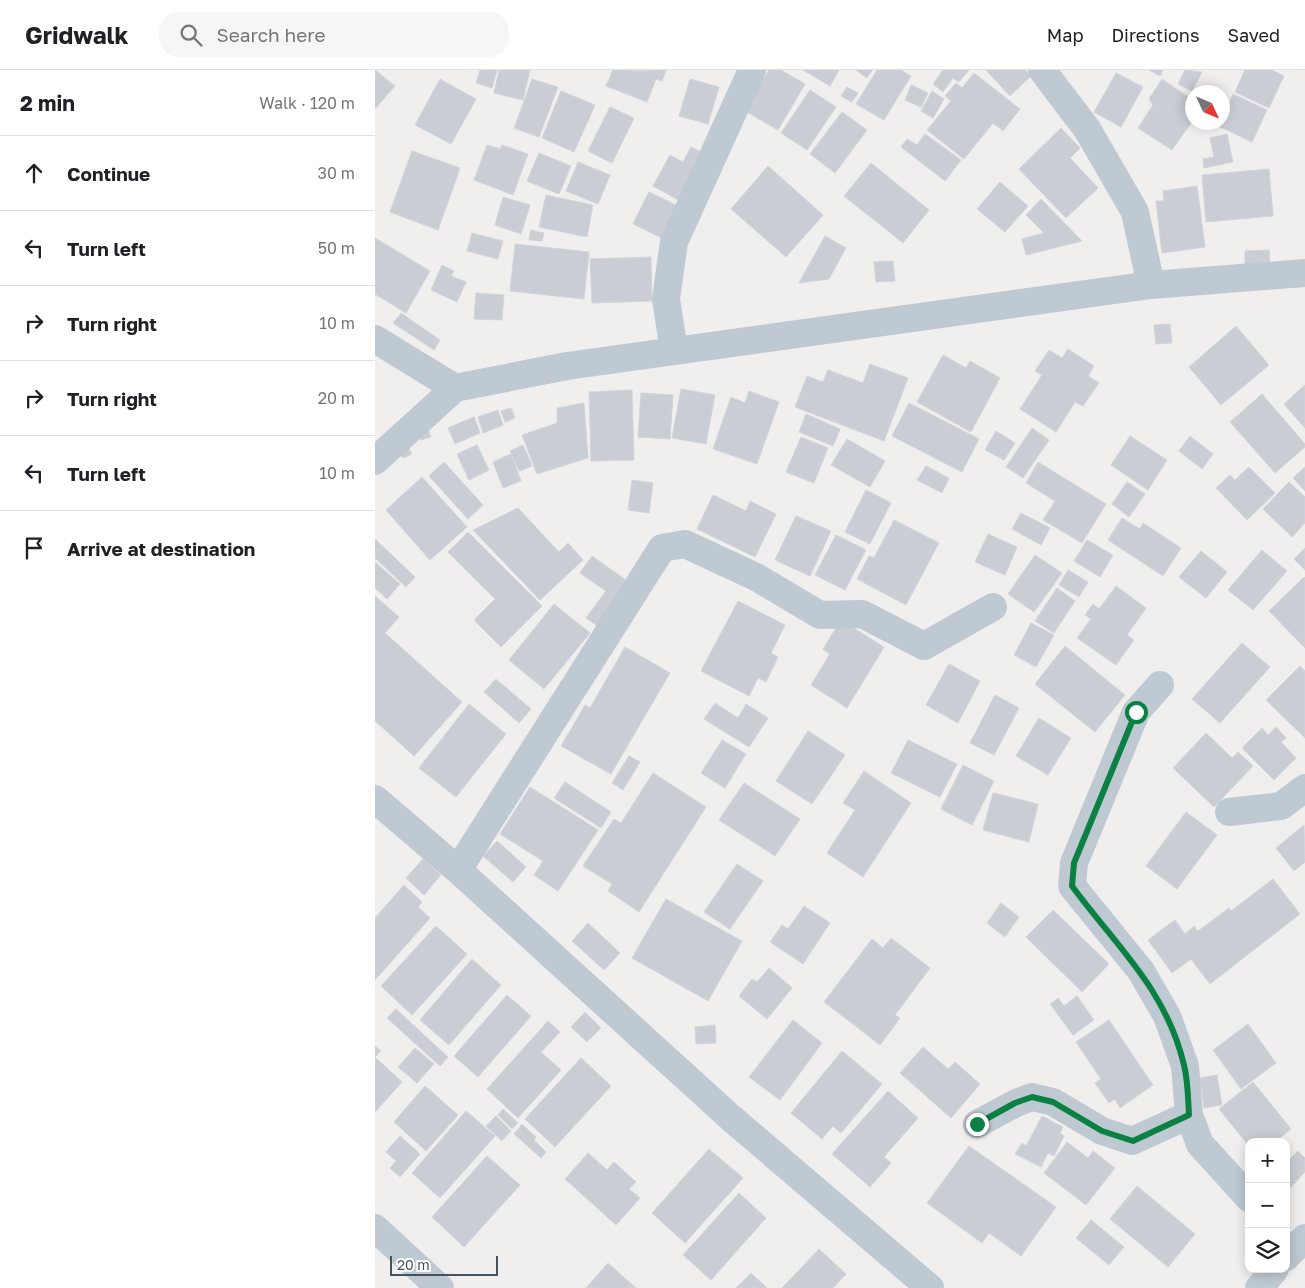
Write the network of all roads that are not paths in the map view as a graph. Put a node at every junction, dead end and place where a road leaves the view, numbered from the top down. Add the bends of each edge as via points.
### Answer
1 (752, 70) edge
2 (1042, 70) edge
3 (1305, 273) edge
4 (1151, 285) junction
5 (375, 338) edge
6 (674, 352) junction
7 (455, 388) junction
8 (375, 462) edge
9 (993, 607) dead end
10 (1160, 685) dead end
11 (1305, 788) edge
12 (375, 799) edge
13 (1229, 812) dead end
14 (458, 870) junction
15 (1189, 1115) junction
16 (977, 1124) dead end
17 (1245, 1194) edge
18 (375, 1228) edge
19 (1272, 1273) edge
20 (440, 1288) edge
21 (930, 1288) edge
22 (1259, 1288) edge

1 - 6 street via 674,242 666,299
2 - 4 street via 1087,129 1135,212
3 - 4 street
4 - 6 street
5 - 7 street
6 - 7 street via 567,366
7 - 8 street
9 - 14 street via 924,646 862,614 820,616 756,577 685,544 662,548
10 - 15 street via 1136,712 1074,863 1072,886 1141,971 1167,1016 1185,1066
11 - 13 street via 1281,806
12 - 14 street
14 - 21 street via 731,1118
15 - 16 street via 1133,1141 1102,1131 1053,1102 1032,1097
15 - 17 street via 1200,1144
18 - 20 street
19 - 22 street

